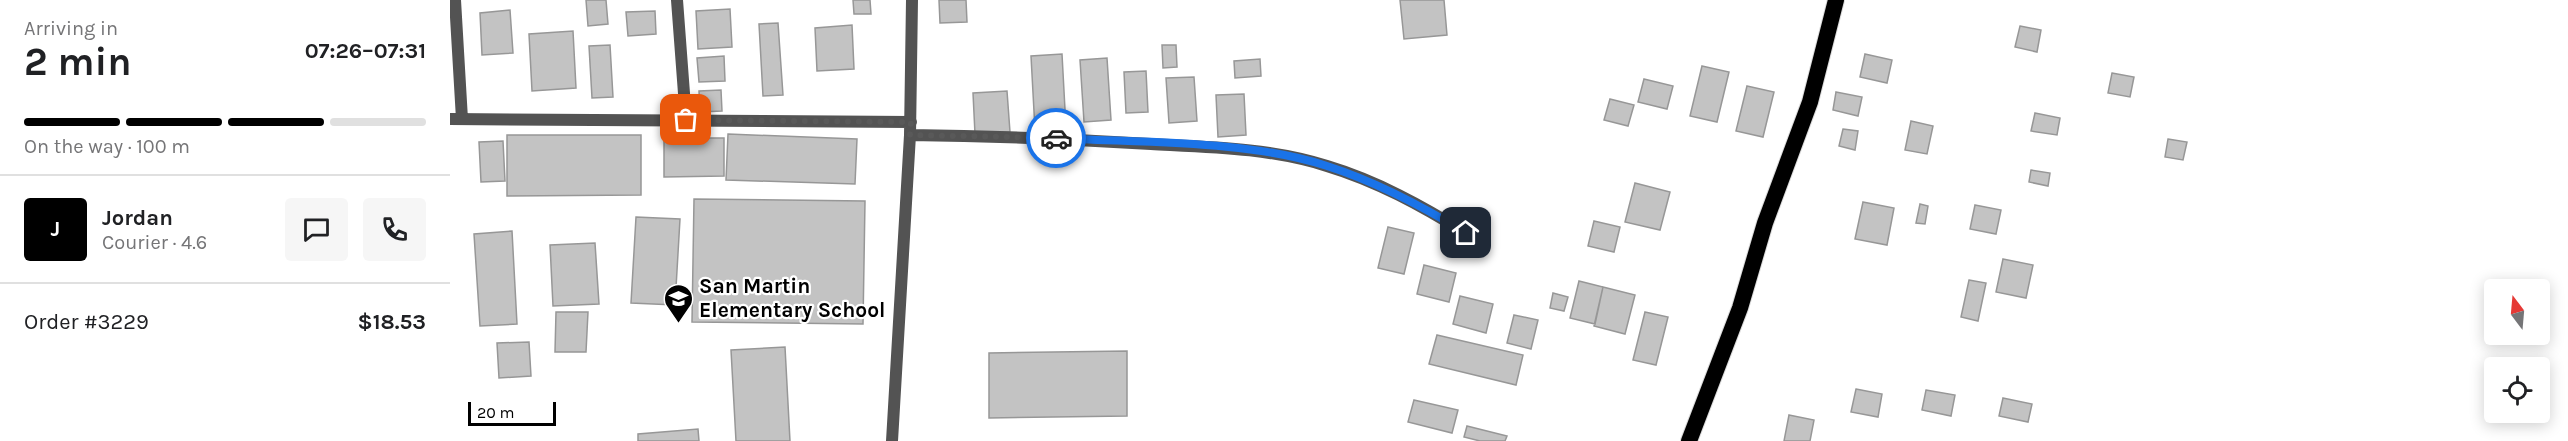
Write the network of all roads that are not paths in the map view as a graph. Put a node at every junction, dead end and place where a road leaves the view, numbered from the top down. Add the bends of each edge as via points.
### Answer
1 (455, 0) edge
2 (677, 0) edge
3 (912, 0) edge
4 (1836, 0) edge
5 (456, 119) edge
6 (686, 120) junction
7 (911, 122) junction
8 (910, 135) junction
9 (1466, 233) dead end
10 (892, 441) edge
11 (1689, 441) edge

1 - 5 street
2 - 6 street
3 - 7 street
4 - 11 highway via 1810,102 1765,223 1740,308
5 - 6 street
6 - 7 street
7 - 8 street
8 - 9 street via 1019,136 1277,154 1327,166 1414,201
8 - 10 street

